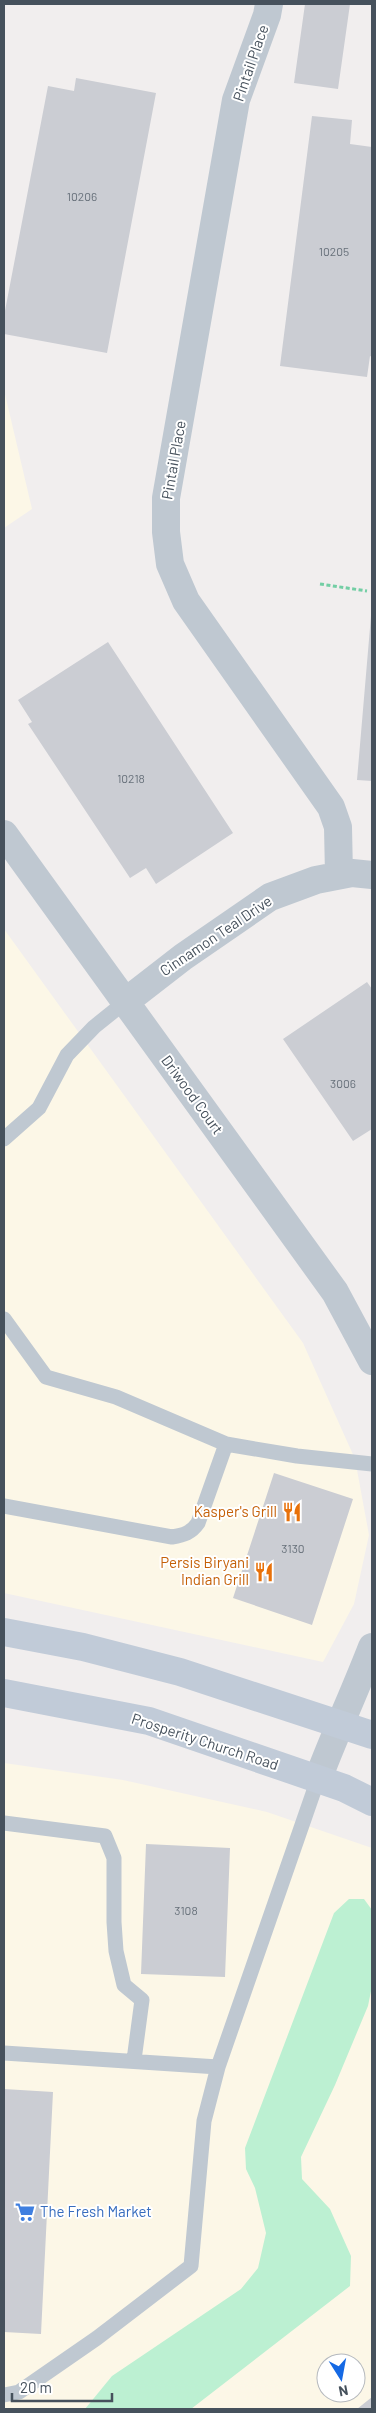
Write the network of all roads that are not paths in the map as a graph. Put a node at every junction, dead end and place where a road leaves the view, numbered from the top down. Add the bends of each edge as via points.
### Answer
1 (269, 4) edge
2 (4, 834) edge
3 (339, 875) junction
4 (372, 875) edge
5 (125, 1002) junction
6 (4, 1139) edge
7 (4, 1319) edge
8 (372, 1361) edge
9 (226, 1444) junction
10 (372, 1464) edge
11 (4, 1506) edge
12 (4, 1632) edge
13 (372, 1647) edge
14 (4, 1693) edge
15 (339, 1723) junction
16 (372, 1735) edge
17 (318, 1779) junction
18 (372, 1802) edge
19 (4, 1823) edge
20 (4, 2053) edge
21 (134, 2060) junction
22 (218, 2067) junction
23 (4, 2395) edge

1 - 3 street, Pintail Place via 236,100 166,498 166,532 170,564 186,601 331,807 338,827
2 - 5 street, Driwood Court
3 - 4 street, Cinnamon Teal Drive via 352,872
3 - 5 street, Cinnamon Teal Drive via 270,897
5 - 6 lane via 67,1054 39,1108
5 - 8 street, Driwood Court via 335,1292
7 - 9 lane via 46,1377 116,1397
9 - 10 lane
9 - 11 lane via 198,1522 183,1536 172,1537
12 - 15 main road via 83,1647 180,1672
13 - 15 street
14 - 17 main road, Prosperity Church Road via 149,1721
15 - 16 main road
15 - 17 street
17 - 18 main road, Prosperity Church Road
17 - 22 lane
19 - 21 lane via 105,1836 114,1858 114,1922 118,1959 124,1985 142,2000
20 - 21 lane
21 - 22 lane
22 - 23 lane via 204,2121 191,2266 98,2338 19,2392

